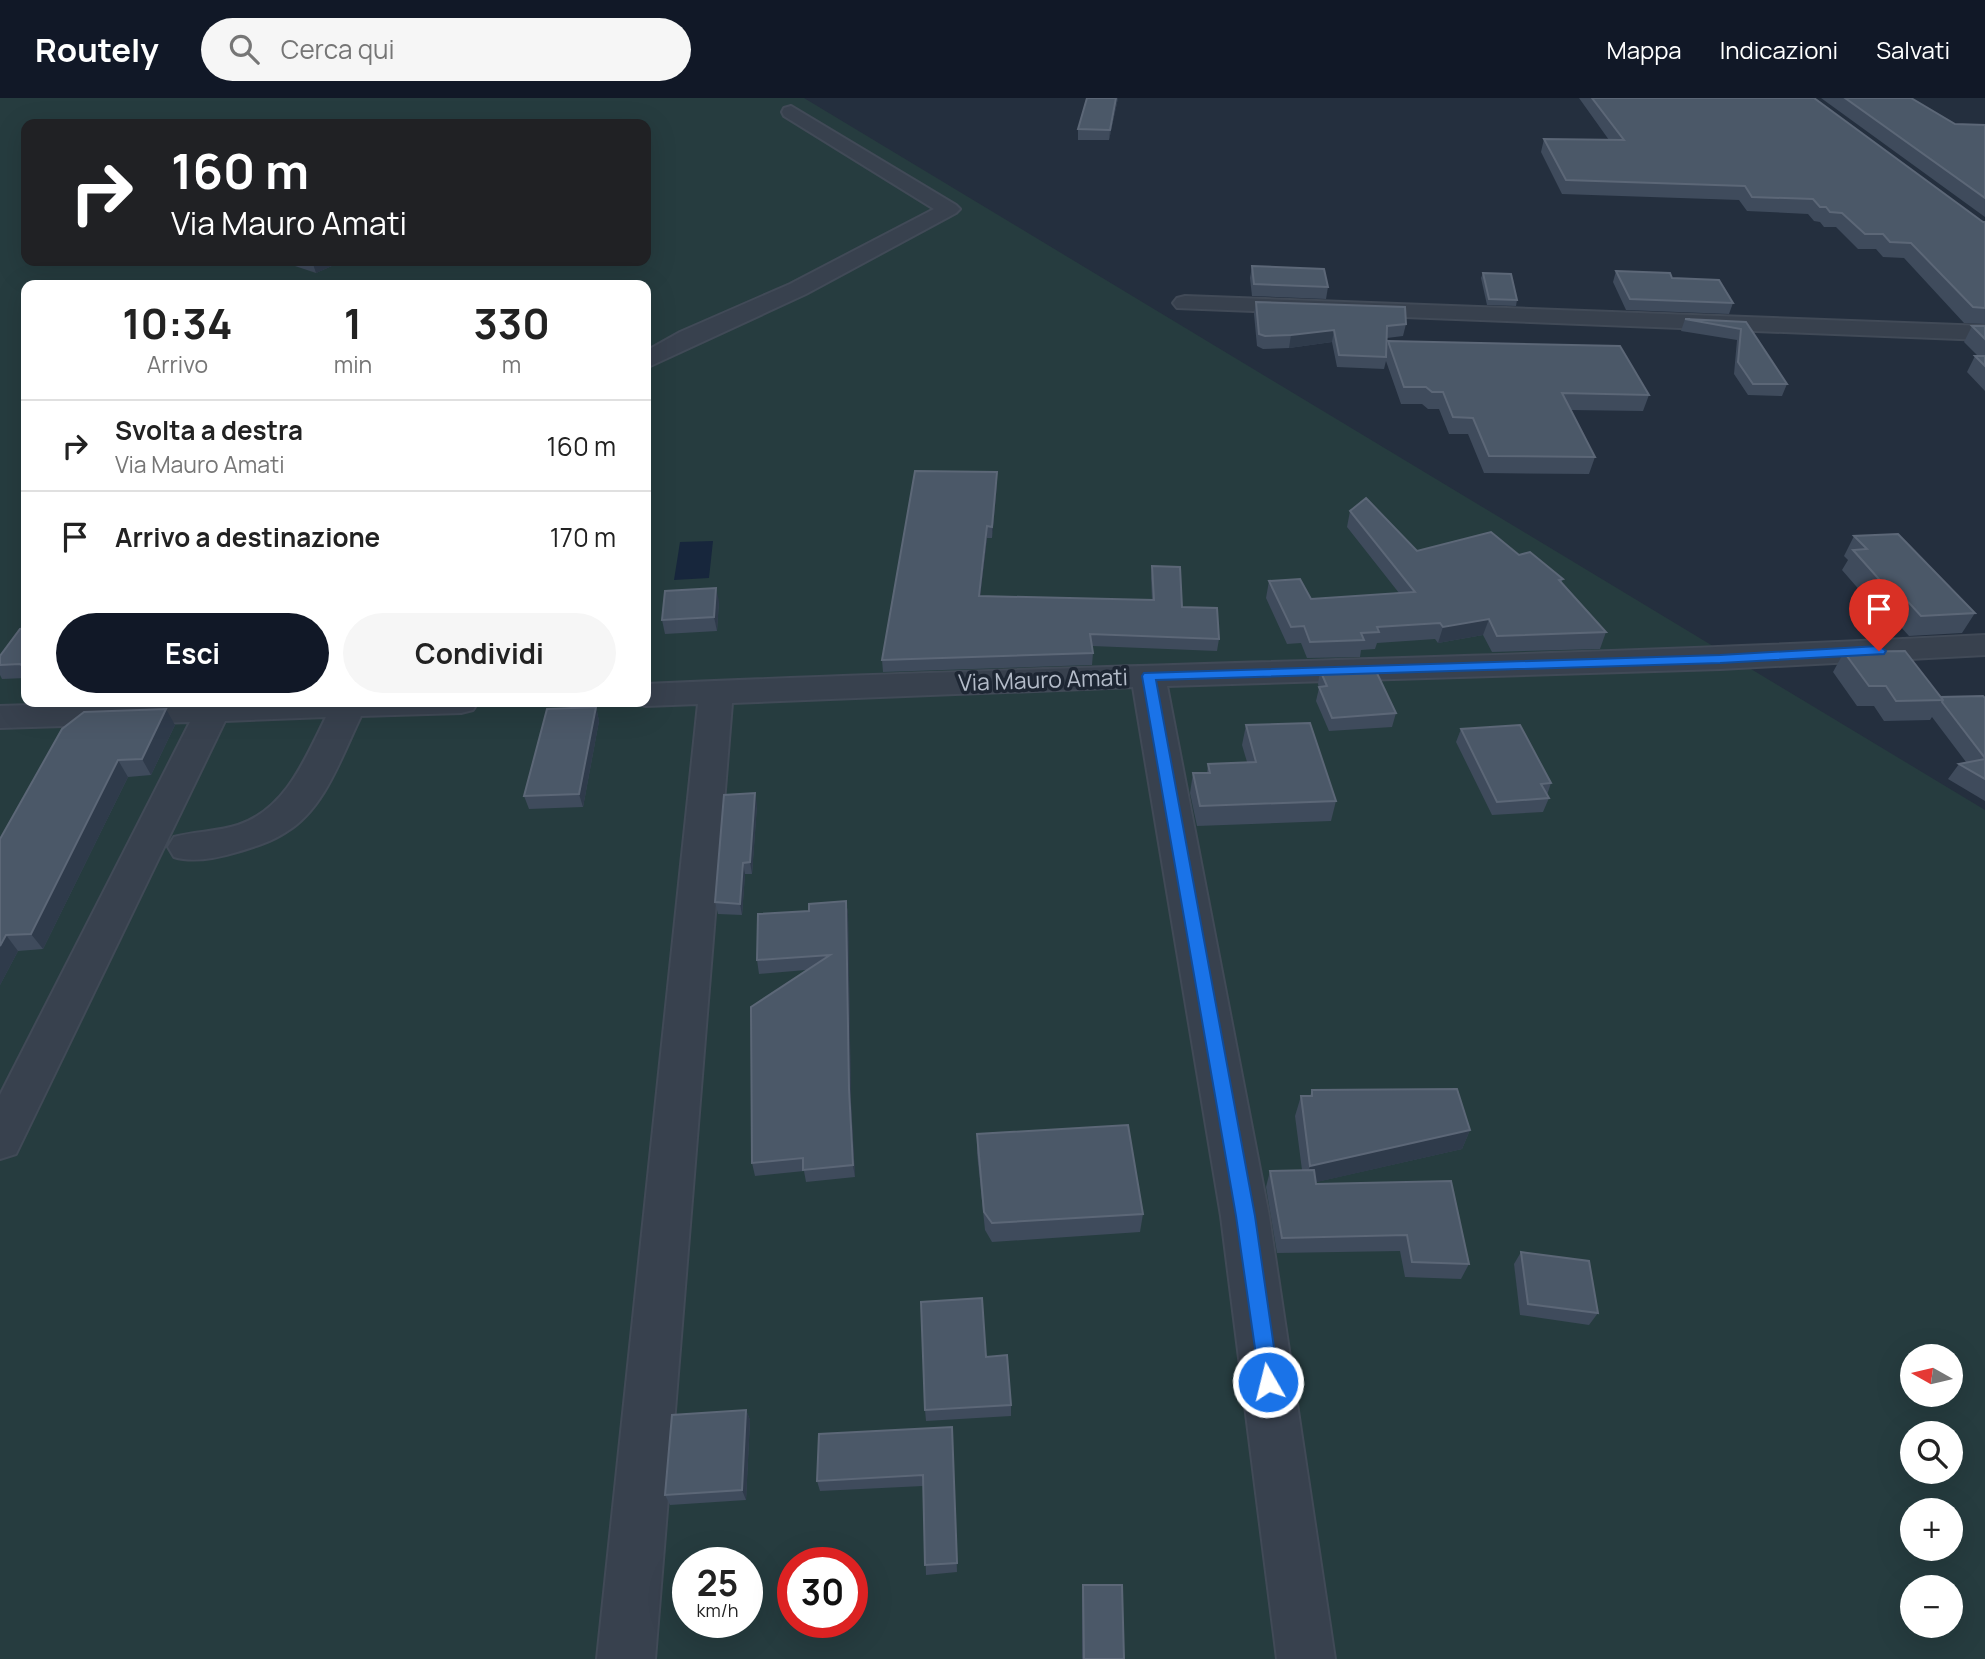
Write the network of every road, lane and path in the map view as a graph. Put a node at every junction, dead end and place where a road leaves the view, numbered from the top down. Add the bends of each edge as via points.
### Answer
1 (791, 112) dead end
2 (1185, 303) dead end
3 (1985, 333) edge
4 (651, 358) edge
5 (1985, 645) edge
6 (1149, 676) junction
7 (716, 693) junction
8 (651, 695) edge
9 (315, 707) edge
10 (348, 707) edge
11 (95, 708) edge
12 (213, 710) junction
13 (0, 717) edge
14 (187, 847) dead end
15 (0, 1140) edge
16 (626, 1659) edge
17 (1306, 1659) edge

1 - 4 street via 949,209 798,289
2 - 3 street
5 - 6 street, Via Mauro Amati via 1720,659
6 - 7 street, Via Mauro Amati
6 - 17 street via 1245,1216
7 - 8 street, Via Mauro Amati
7 - 16 street
9 - 12 street
10 - 14 street via 292,811 275,825 249,836
11 - 12 street
11 - 13 street
12 - 15 street

